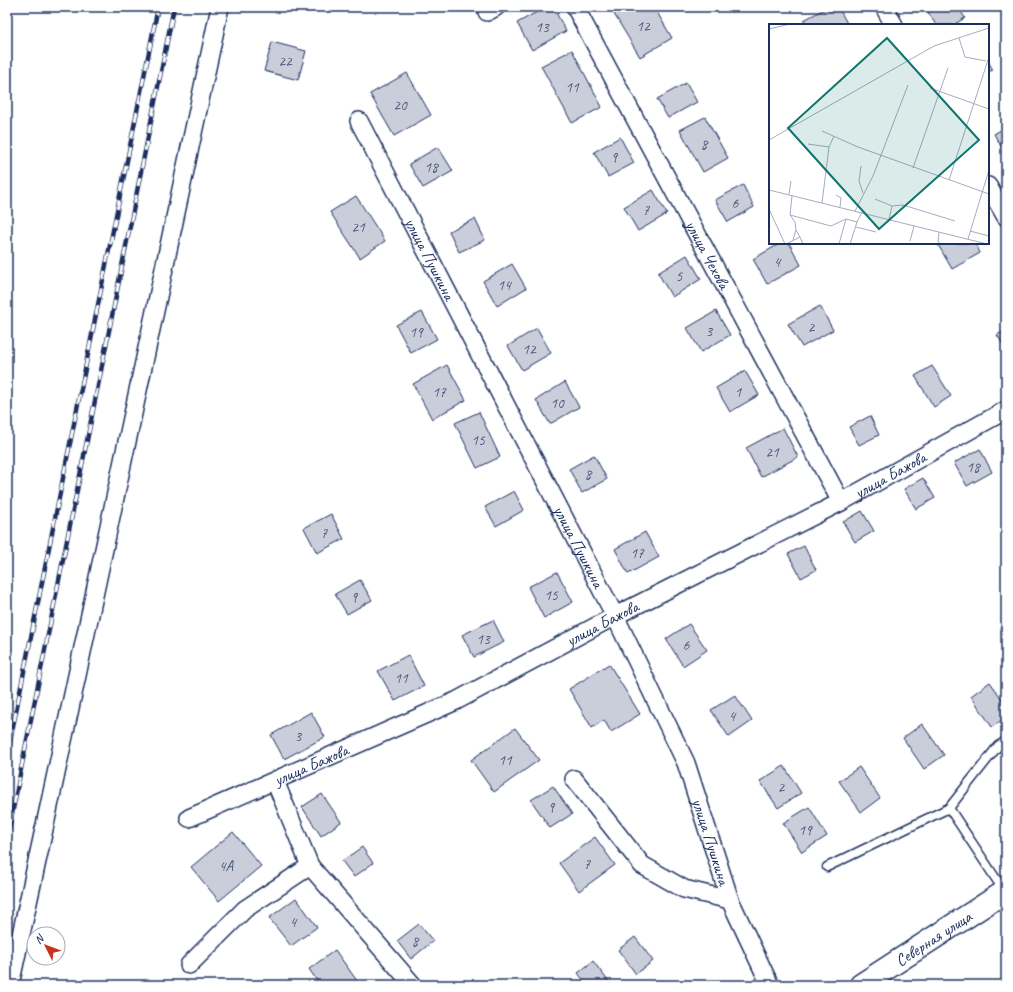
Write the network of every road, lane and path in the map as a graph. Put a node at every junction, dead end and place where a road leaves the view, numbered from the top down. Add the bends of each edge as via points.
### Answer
1 (220, 7) edge
2 (575, 7) edge
3 (884, 7) edge
4 (893, 24) edge
5 (359, 121) dead end
6 (989, 188) edge
7 (1006, 216) edge
8 (1006, 410) edge
9 (841, 502) junction
10 (615, 616) junction
11 (1006, 741) edge
12 (574, 779) dead end
13 (275, 781) junction
14 (949, 808) junction
15 (189, 818) dead end
16 (310, 866) junction
17 (827, 867) dead end
18 (1005, 891) edge
19 (730, 900) junction
20 (189, 965) dead end
21 (10, 985) edge
22 (413, 985) edge
23 (770, 985) edge
24 (861, 985) edge

1 - 21 street
2 - 9 street, улица Чехова
3 - 4 street
5 - 10 street, улица Пушкина
6 - 7 street
8 - 9 street, улица Бажова
9 - 10 street, улица Бажова
10 - 13 street, улица Бажова via 456,701
10 - 19 street, улица Пушкина via 686,763
11 - 14 lane via 998,746
12 - 19 street via 642,865 684,889
13 - 15 street, улица Бажова
13 - 16 street
14 - 17 lane
14 - 18 lane
16 - 20 street via 245,909
16 - 22 street
18 - 24 main road, Северная улица
19 - 23 street, улица Пушкина

